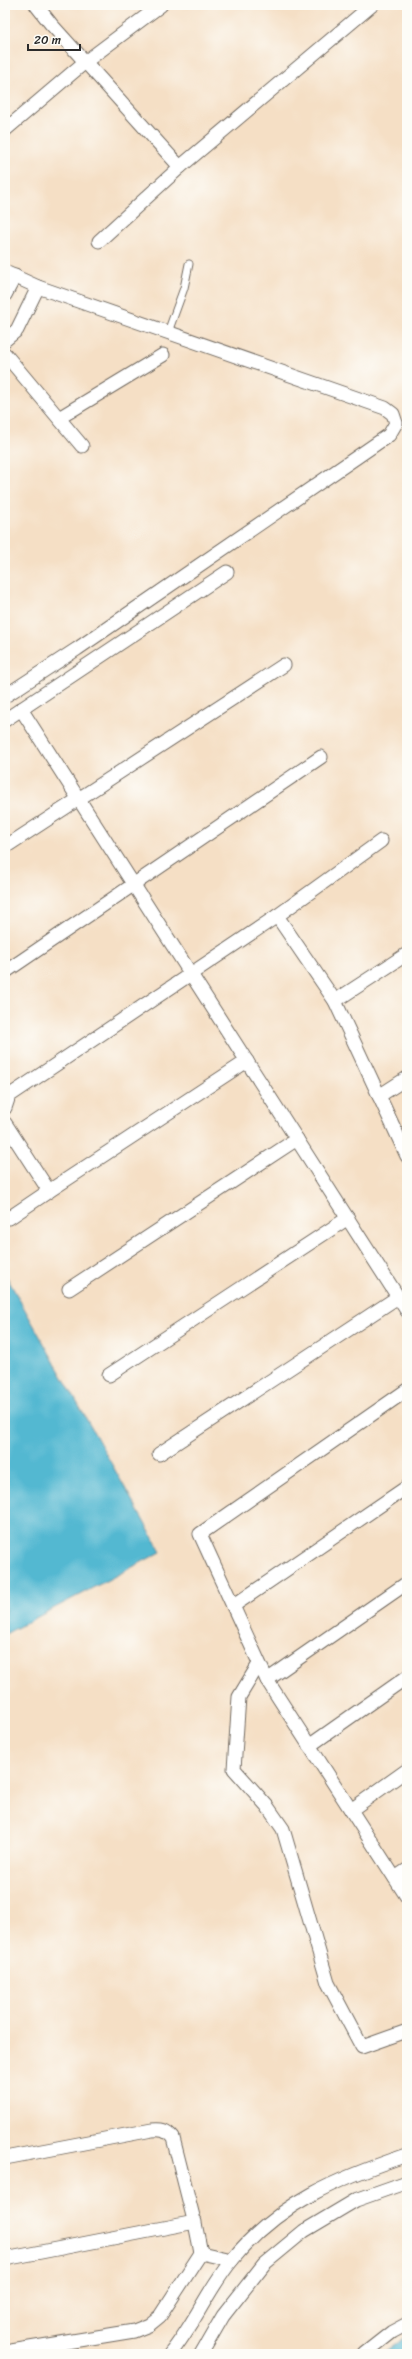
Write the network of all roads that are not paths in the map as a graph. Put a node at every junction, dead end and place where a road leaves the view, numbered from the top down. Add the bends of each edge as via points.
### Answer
1 (36, 5) edge
2 (161, 5) edge
3 (372, 5) edge
4 (85, 62) junction
5 (5, 130) edge
6 (180, 167) junction
7 (99, 241) dead end
8 (189, 264) dead end
9 (10, 274) edge
10 (38, 287) junction
11 (5, 295) edge
12 (168, 332) junction
13 (5, 340) edge
14 (5, 354) edge
15 (163, 355) dead end
16 (59, 418) junction
17 (402, 421) edge
18 (82, 446) dead end
19 (227, 572) dead end
20 (284, 665) dead end
21 (5, 696) edge
22 (21, 709) junction
23 (5, 720) edge
24 (321, 757) dead end
25 (79, 798) junction
26 (382, 842) dead end
27 (5, 847) edge
28 (134, 886) junction
29 (277, 916) junction
30 (407, 954) edge
31 (5, 972) edge
32 (191, 974) junction
33 (335, 1001) junction
34 (247, 1061) junction
35 (407, 1078) edge
36 (379, 1096) junction
37 (5, 1108) edge
38 (5, 1123) edge
39 (297, 1139) junction
40 (407, 1156) edge
41 (49, 1191) junction
42 (9, 1218) dead end
43 (348, 1218) junction
44 (69, 1289) dead end
45 (404, 1305) edge
46 (109, 1375) dead end
47 (407, 1390) edge
48 (159, 1454) dead end
49 (407, 1487) edge
50 (407, 1583) edge
51 (233, 1606) junction
52 (259, 1664) junction
53 (407, 1677) edge
54 (267, 1680) junction
55 (309, 1746) junction
56 (407, 1770) edge
57 (350, 1810) junction
58 (407, 1870) edge
59 (395, 1878) junction
60 (407, 1897) edge
61 (407, 2030) edge
62 (407, 2155) edge
63 (5, 2158) edge
64 (407, 2182) edge
65 (195, 2222) junction
66 (201, 2253) junction
67 (5, 2259) edge
68 (232, 2260) junction
69 (407, 2324) edge
70 (5, 2352) edge
71 (170, 2354) edge
72 (202, 2354) edge
73 (364, 2354) edge

1 - 4 street
2 - 4 street
3 - 6 street
4 - 5 street
4 - 6 street
6 - 7 street
8 - 12 lane via 184,288
9 - 10 street
9 - 11 street
10 - 12 street
10 - 13 street via 17,330
12 - 17 street via 385,408
14 - 16 street
15 - 16 street
16 - 18 street
17 - 21 street via 389,435
19 - 22 street
20 - 25 street
22 - 23 street
22 - 25 street
24 - 28 street
25 - 27 street
25 - 28 street
26 - 29 street
28 - 31 street
28 - 32 street
29 - 32 street
29 - 33 street
30 - 33 street
32 - 34 street
32 - 37 street via 9,1096
33 - 36 street
34 - 39 street
34 - 41 street
35 - 36 street
36 - 40 street
38 - 41 street
39 - 43 street
39 - 44 street
41 - 42 street
43 - 45 street
43 - 46 street
45 - 48 street
47 - 51 street via 200,1534
49 - 51 street
50 - 54 street
51 - 52 street
52 - 54 street
52 - 61 street via 239,1697 234,1770 283,1828 328,1983 362,2047
53 - 55 street
54 - 55 street
55 - 57 street
56 - 57 street
57 - 59 street
58 - 59 street
59 - 60 street
62 - 68 street via 352,2173 304,2196 254,2237
63 - 65 street via 160,2129 168,2132 173,2138
64 - 72 street via 356,2200 304,2231 269,2259 223,2316
65 - 66 street
65 - 67 street
66 - 68 street
66 - 70 street via 160,2316 149,2325 134,2331
68 - 71 street
69 - 73 street via 392,2332

